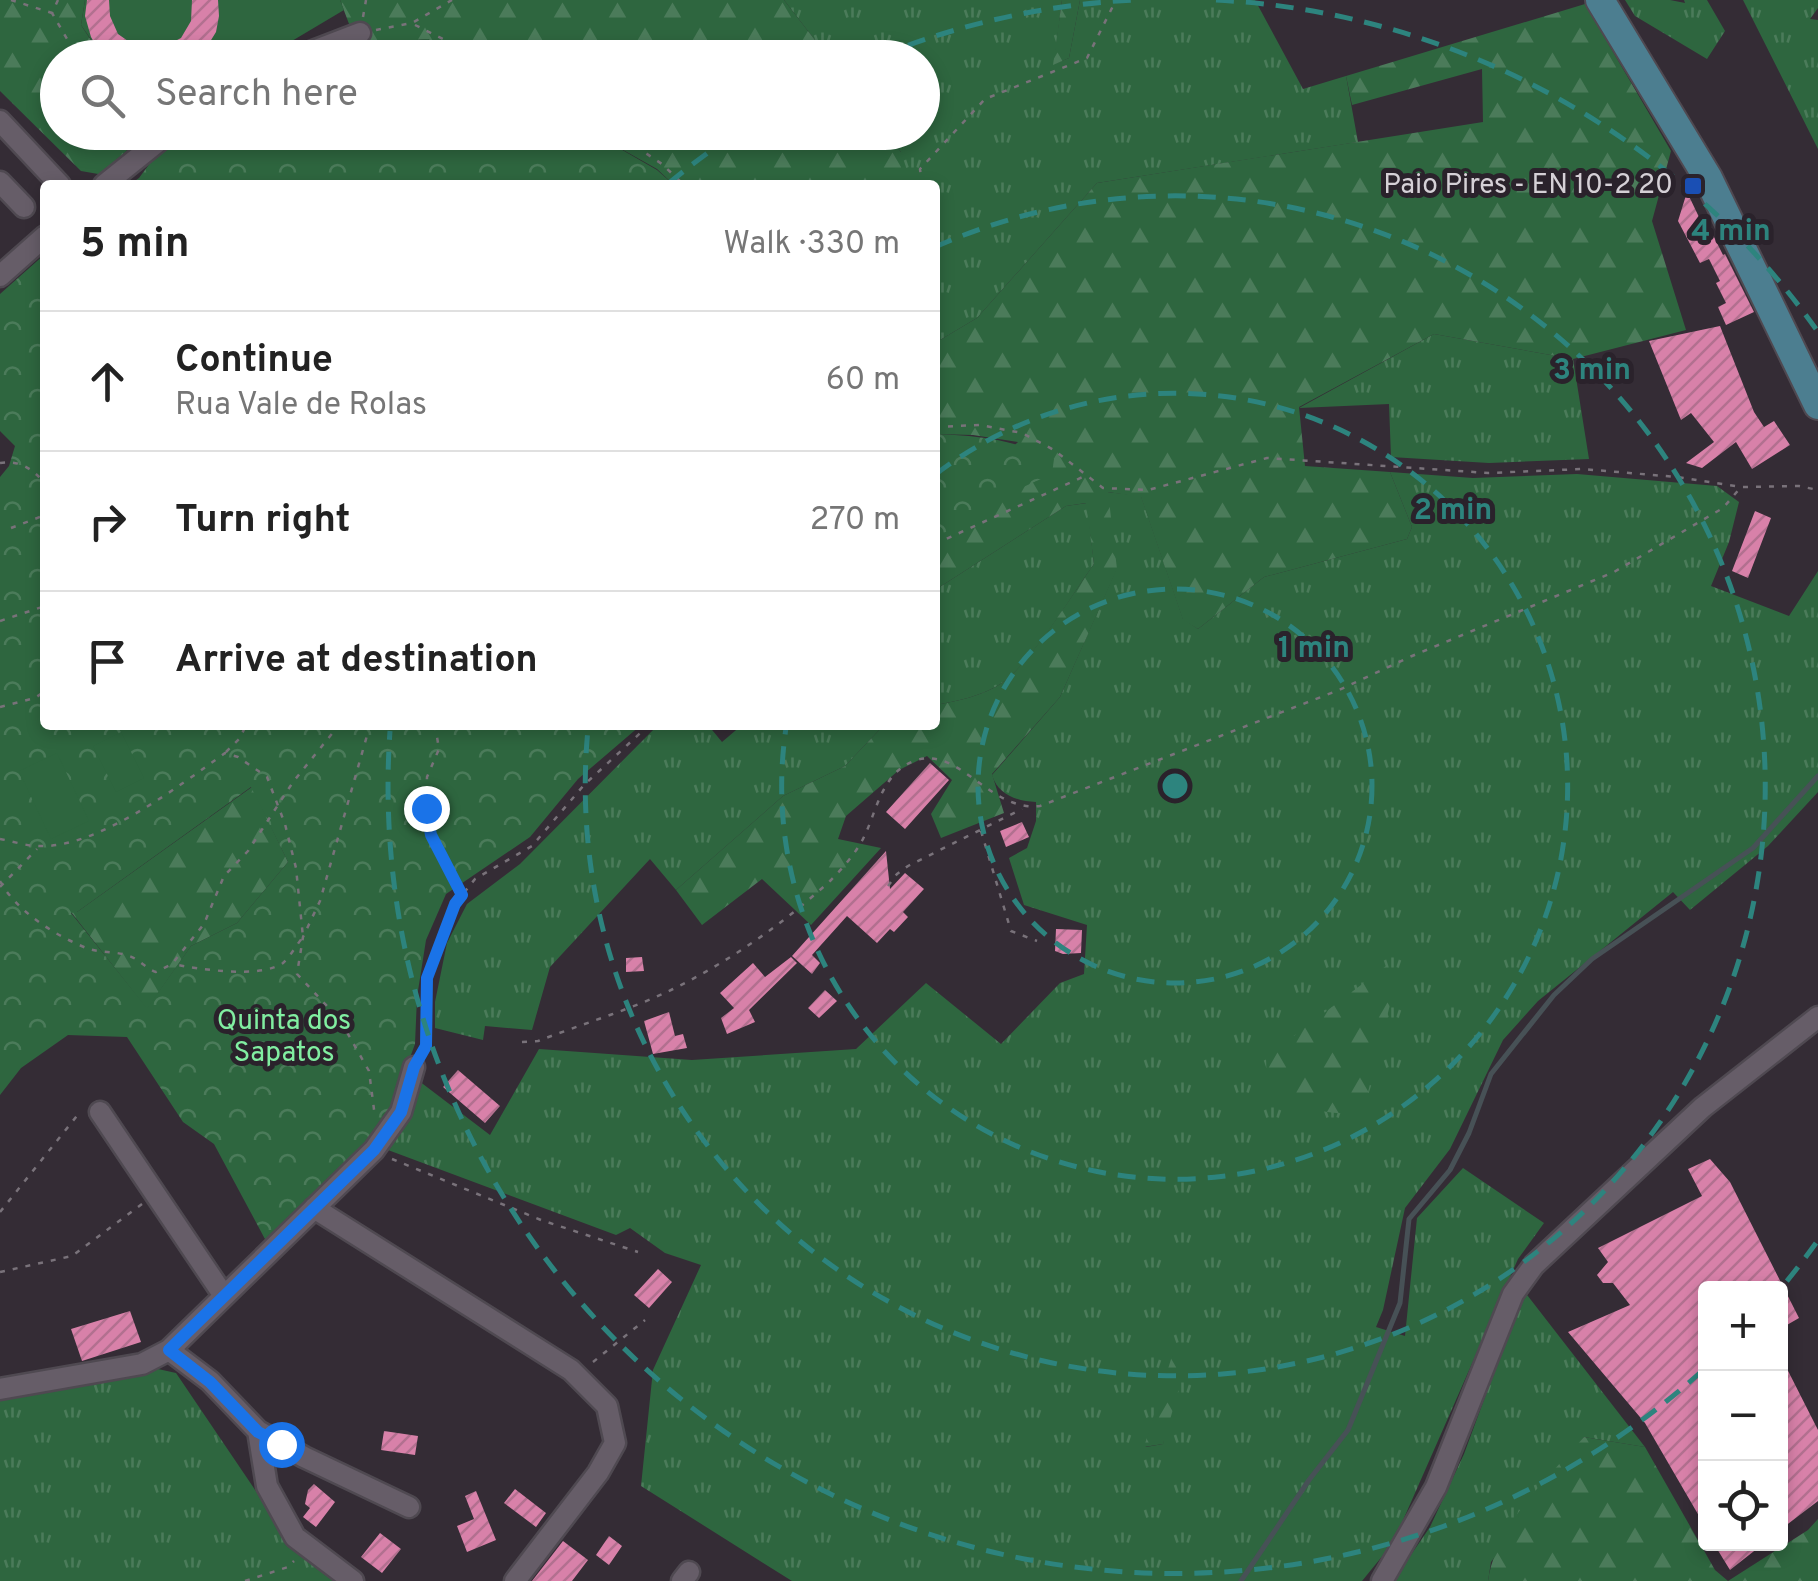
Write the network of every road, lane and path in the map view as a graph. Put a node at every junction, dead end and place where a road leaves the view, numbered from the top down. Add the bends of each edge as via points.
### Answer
1 (11, 0) edge
2 (58, 0) edge
3 (452, 0) edge
4 (1116, 0) edge
5 (1600, 0) edge
6 (52, 13) junction
7 (412, 23) junction
8 (360, 33) joint
9 (68, 40) edge
10 (342, 40) edge
11 (446, 40) edge
12 (0, 121) edge
13 (940, 147) edge
14 (148, 150) edge
15 (641, 150) edge
16 (938, 150) edge
17 (55, 180) edge
18 (110, 180) edge
19 (679, 180) edge
20 (921, 180) edge
21 (0, 182) edge
22 (24, 207) dead end
23 (40, 240) edge
24 (0, 276) edge
25 (1818, 405) edge
26 (940, 427) edge
27 (0, 462) edge
28 (1087, 475) junction
29 (40, 478) edge
30 (1741, 487) junction
31 (1818, 490) edge
32 (40, 517) edge
33 (12, 528) dead end
34 (940, 542) edge
35 (40, 608) edge
36 (0, 621) edge
37 (40, 695) edge
38 (0, 707) edge
39 (244, 730) edge
40 (336, 730) edge
41 (369, 730) edge
42 (436, 730) edge
43 (644, 730) edge
44 (225, 753) junction
45 (278, 804) junction
46 (1024, 808) junction
47 (981, 830) junction
48 (0, 839) edge
49 (40, 847) junction
50 (1, 884) edge
51 (888, 886) dead end
52 (462, 895) junction
53 (302, 937) junction
54 (1037, 940) dead end
55 (172, 964) junction
56 (1818, 1017) edge
57 (522, 1042) dead end
58 (414, 1067) joint
59 (100, 1112) joint
60 (382, 1138) junction
61 (156, 1195) junction
62 (314, 1208) junction
63 (0, 1212) edge
64 (638, 1252) dead end
65 (0, 1272) edge
66 (224, 1296) junction
67 (646, 1320) dead end
68 (169, 1350) junction
69 (577, 1376) junction
70 (0, 1389) edge
71 (258, 1432) junction
72 (409, 1507) dead end
73 (308, 1547) junction
74 (258, 1576) junction
75 (245, 1581) edge
76 (252, 1581) edge
77 (353, 1581) edge
78 (515, 1581) edge
79 (1382, 1581) edge

1 - 6 path
2 - 6 path
3 - 7 path
4 - 13 path via 1087,58 985,99
5 - 25 main road via 1708,178
6 - 9 path
7 - 8 path
7 - 11 path
8 - 10 street
12 - 17 street
14 - 18 street
15 - 19 path
16 - 20 path via 920,169
21 - 22 street
23 - 24 street
26 - 28 path via 1022,433
27 - 29 path via 13,461
28 - 30 path via 1103,488 1148,490 1268,458 1489,473 1582,469
28 - 34 path
30 - 31 path
30 - 46 path via 1723,508 1614,572 1339,690
32 - 33 path
35 - 36 path
37 - 38 path
39 - 44 path
40 - 45 path
41 - 53 path via 320,901
42 - 52 path via 439,749 427,776 426,808 431,835
43 - 52 path via 532,846 475,879
44 - 45 path via 267,777
44 - 49 path via 130,816 80,840
45 - 53 path via 296,868
45 - 55 path via 224,876 204,924
46 - 47 path
46 - 57 path via 942,761 917,760 893,776 862,840 798,910 672,989
47 - 51 path via 908,866
47 - 54 path via 1011,931
48 - 49 path
49 - 50 path
50 - 55 path via 22,908 90,949 133,956 156,972
52 - 58 path via 427,978 426,1046
53 - 55 path via 282,964 258,969 213,972
53 - 60 path via 298,974 340,1020 369,1071
56 - 79 street via 1704,1106 1534,1264 1513,1294 1436,1488
58 - 60 street via 401,1112
59 - 61 street
59 - 63 path via 81,1111
60 - 62 street
60 - 64 path via 384,1156
61 - 65 path via 72,1256
61 - 66 street
62 - 66 street
62 - 69 street
66 - 68 street
67 - 69 path
68 - 70 street via 142,1364
68 - 71 street
69 - 78 street via 606,1406 615,1442
71 - 72 street
71 - 73 street via 267,1486 295,1538
73 - 74 path via 288,1567
73 - 77 street
74 - 75 path
74 - 76 path

